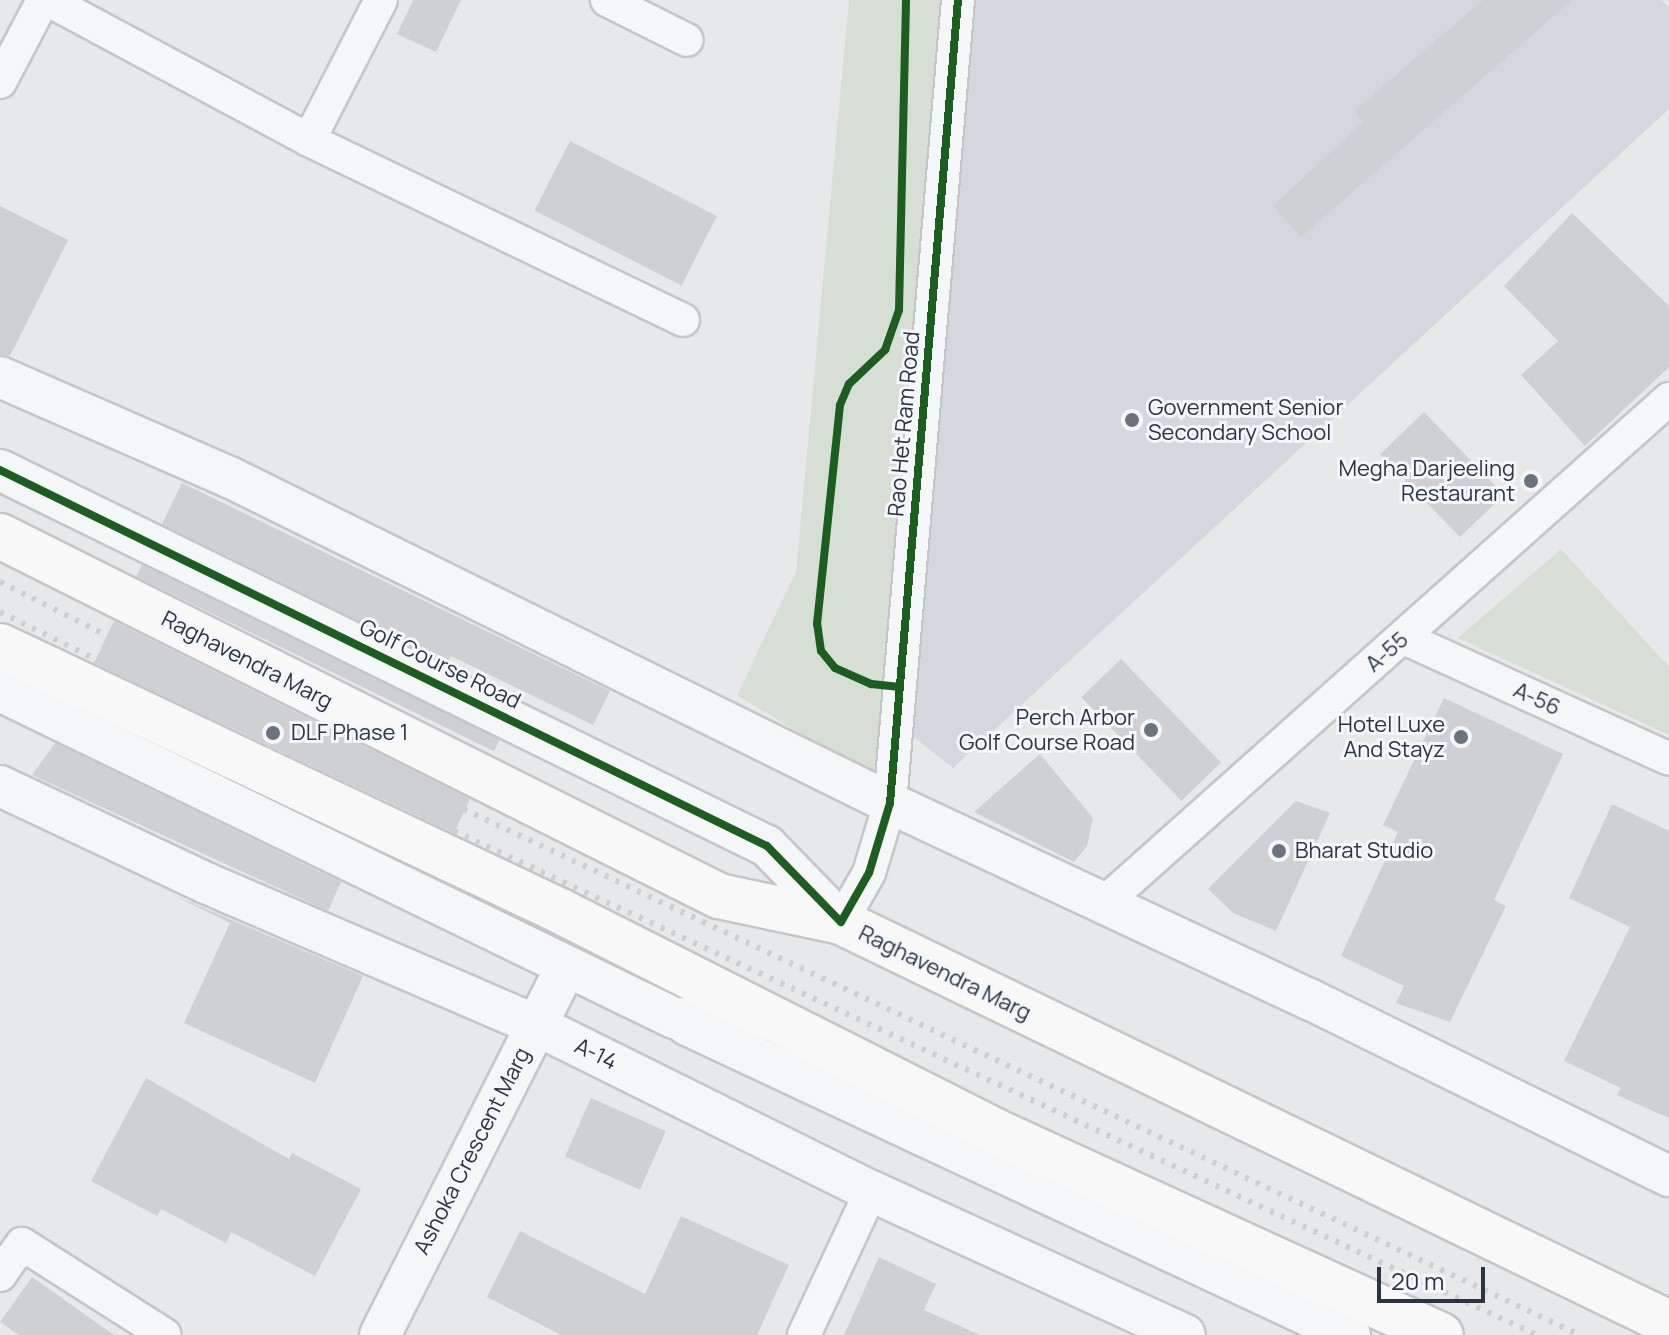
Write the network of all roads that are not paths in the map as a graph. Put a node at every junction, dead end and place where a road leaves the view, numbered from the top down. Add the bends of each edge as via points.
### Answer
1 (45, 0) edge
2 (381, 0) edge
3 (607, 0) edge
4 (958, 0) edge
5 (687, 40) dead end
6 (0, 82) edge
7 (309, 140) junction
8 (683, 320) dead end
9 (0, 377) edge
10 (1669, 399) edge
11 (0, 470) edge
12 (0, 536) edge
13 (1404, 638) junction
14 (0, 646) edge
15 (0, 691) edge
16 (1669, 759) edge
17 (0, 786) edge
18 (890, 803) junction
19 (1104, 903) junction
20 (841, 922) junction
21 (566, 967) junction
22 (674, 1018) junction
23 (779, 1020) junction
24 (536, 1025) junction
25 (1669, 1176) edge
26 (871, 1191) junction
27 (0, 1275) edge
28 (1669, 1323) edge
29 (165, 1335) edge
30 (380, 1335) edge
31 (804, 1335) edge
32 (1185, 1335) edge
33 (1350, 1335) edge
34 (1441, 1335) edge

1 - 6 street
1 - 7 street
2 - 7 street
3 - 5 street
4 - 18 street, Rao Het Ram Road
7 - 8 street
9 - 18 street via 229,477
10 - 13 street, A-55
11 - 20 street, Golf Course Road via 767,846
12 - 20 main road, Raghavendra Marg via 719,896
13 - 16 street, A-56
13 - 19 street, A-55 via 1230,786
14 - 23 main road
15 - 21 street
17 - 24 street, A-14 via 206,883
18 - 19 street
18 - 20 street, Rao Het Ram Road via 869,873
19 - 25 street
20 - 28 main road, Raghavendra Marg
21 - 22 street
21 - 24 street, Ashoka Crescent Marg
22 - 23 street
22 - 33 street
23 - 34 main road via 1006,1136
24 - 26 street, A-14
24 - 30 street, Ashoka Crescent Marg
26 - 31 street
26 - 32 street, A-14
27 - 29 street via 22,1244

